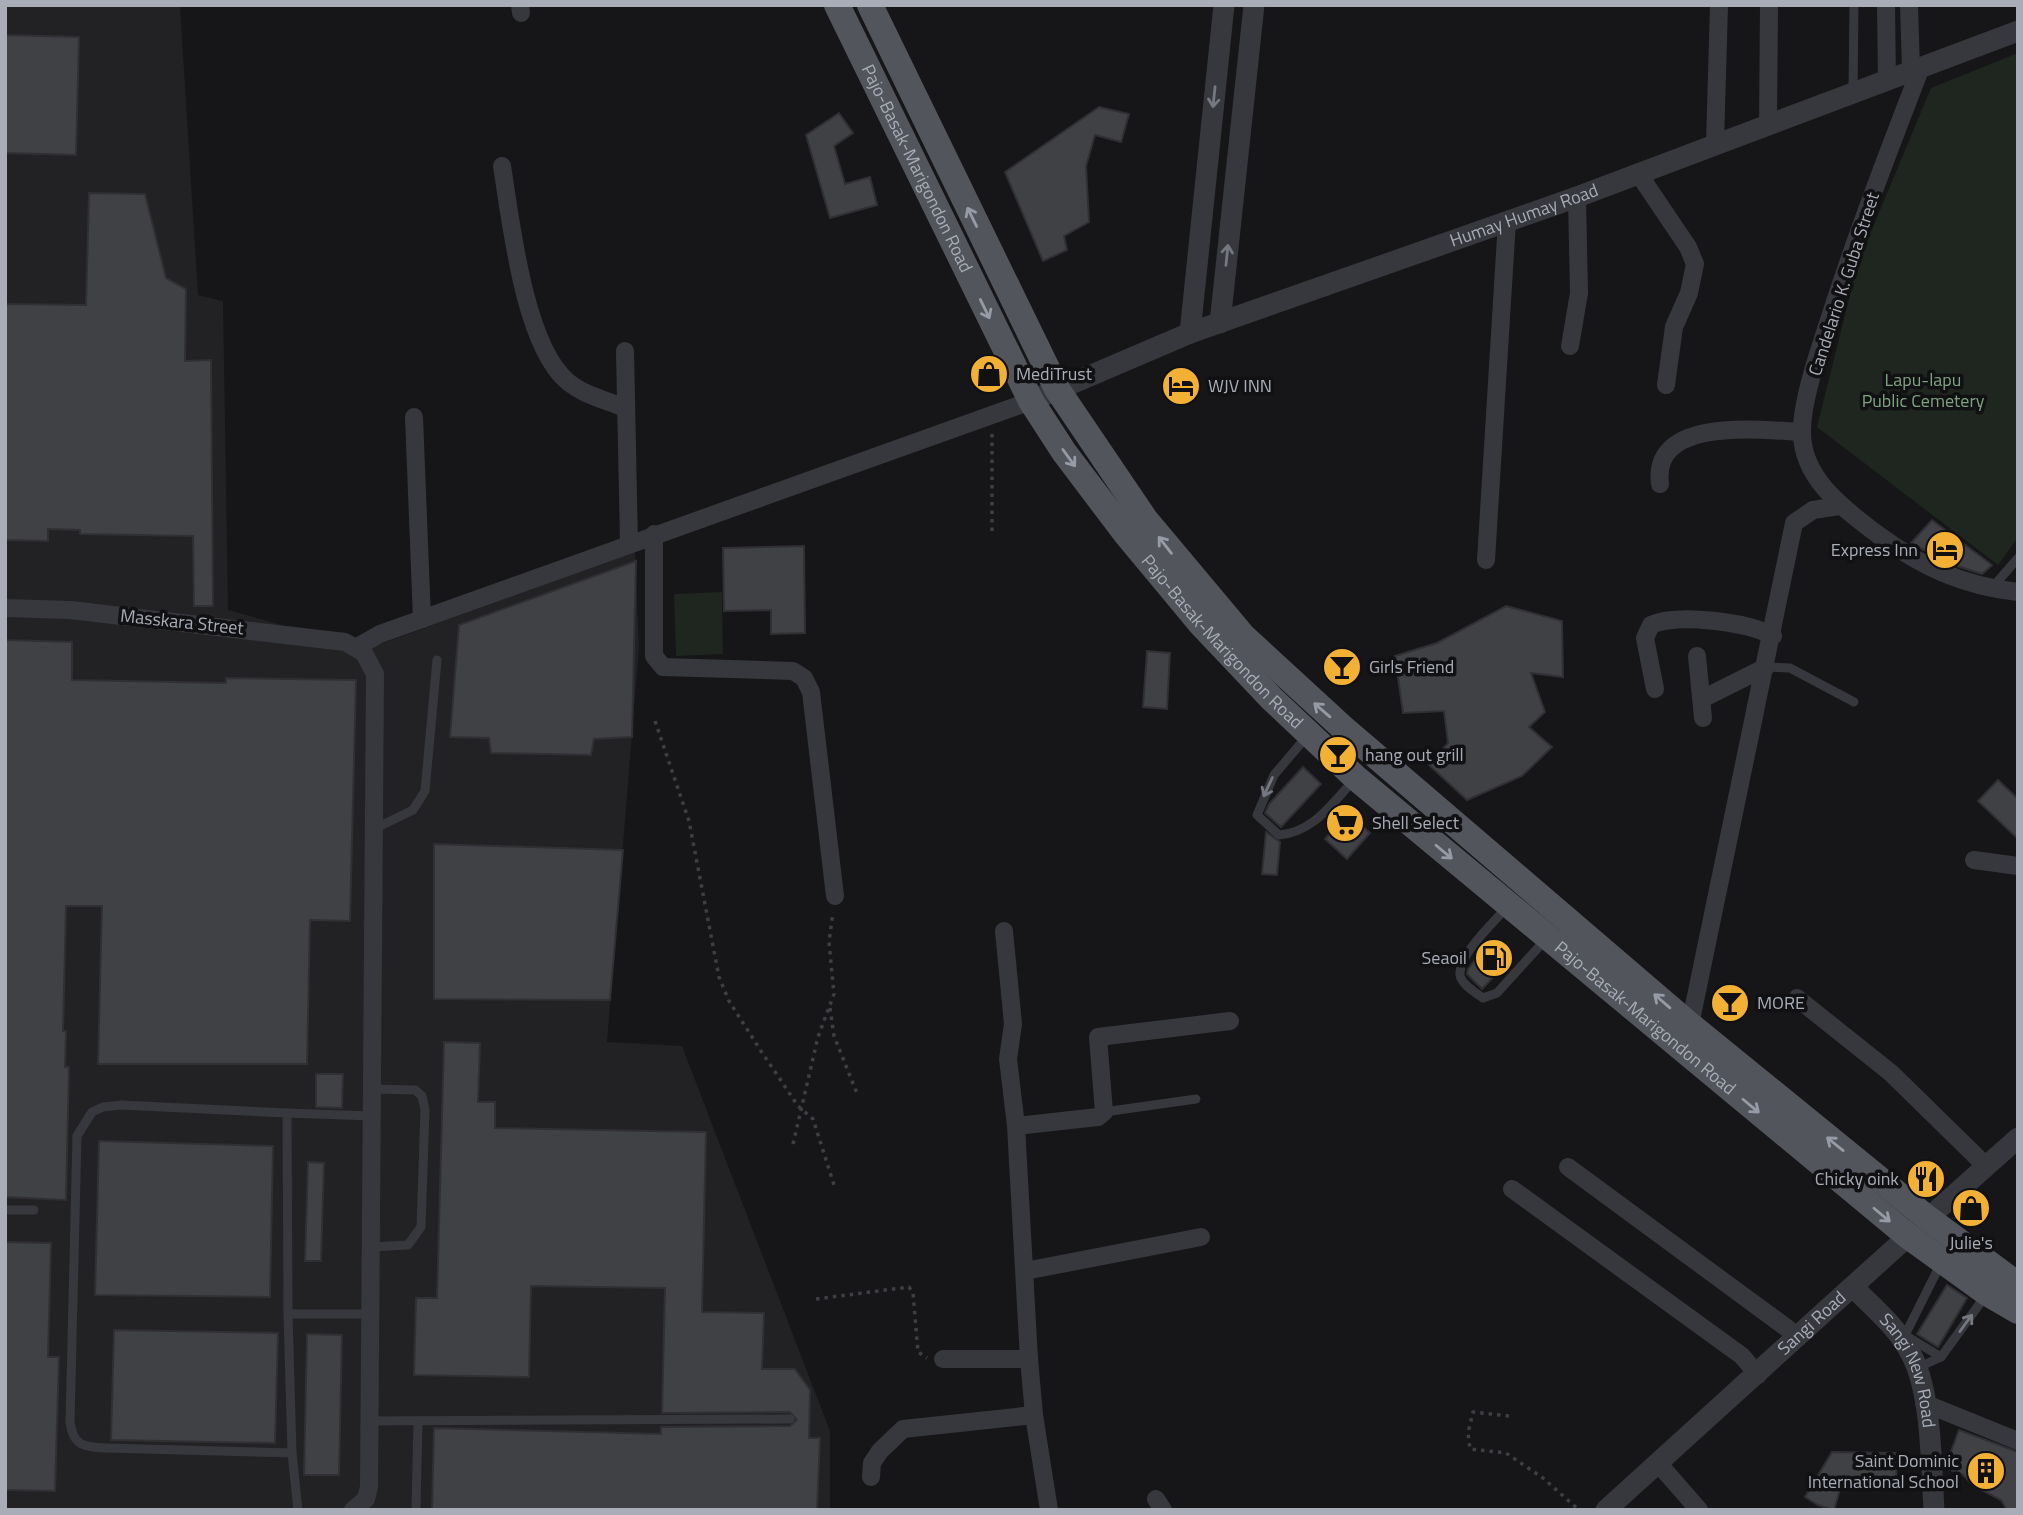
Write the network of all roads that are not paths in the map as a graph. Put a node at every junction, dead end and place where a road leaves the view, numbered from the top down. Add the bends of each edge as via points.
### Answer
1 (837, 5) edge
2 (870, 5) edge
3 (1224, 5) edge
4 (1254, 5) edge
5 (1719, 5) edge
6 (1769, 5) edge
7 (1854, 5) edge
8 (1885, 5) edge
9 (1909, 5) edge
10 (2018, 31) edge
11 (1218, 52) junction
12 (1249, 56) junction
13 (1916, 69) junction
14 (1887, 81) junction
15 (1853, 93) junction
16 (1768, 124) junction
17 (1715, 144) junction
18 (502, 166) dead end
19 (1638, 173) junction
20 (1577, 197) junction
21 (1507, 221) junction
22 (1220, 323) junction
23 (1190, 333) junction
24 (1570, 346) dead end
25 (625, 351) dead end
26 (1665, 385) dead end
27 (1057, 388) junction
28 (1031, 401) junction
29 (625, 408) junction
30 (414, 417) dead end
31 (1802, 432) junction
32 (1660, 484) dead end
33 (1839, 506) junction
34 (654, 534) junction
35 (629, 544) junction
36 (2018, 558) edge
37 (1486, 560) dead end
38 (1991, 589) junction
39 (2018, 592) edge
40 (5, 608) edge
41 (422, 619) junction
42 (1773, 636) junction
43 (357, 647) junction
44 (1697, 656) dead end
45 (438, 660) dead end
46 (1766, 667) junction
47 (1655, 688) dead end
48 (1702, 699) junction
49 (1854, 702) dead end
50 (1703, 718) dead end
51 (1310, 733) junction
52 (1356, 778) junction
53 (376, 828) junction
54 (1974, 860) dead end
55 (2018, 866) edge
56 (835, 896) road end
57 (1509, 905) junction
58 (1004, 932) dead end
59 (1548, 937) junction
60 (1797, 998) dead end
61 (1230, 1021) dead end
62 (1690, 1025) junction
63 (373, 1089) junction
64 (1196, 1099) dead end
65 (1104, 1112) junction
66 (287, 1113) junction
67 (373, 1115) junction
68 (1016, 1126) junction
69 (2018, 1138) edge
70 (1986, 1166) junction
71 (1568, 1167) dead end
72 (1512, 1189) dead end
73 (5, 1210) edge
74 (34, 1210) dead end
75 (1926, 1217) junction
76 (1908, 1236) junction
77 (1201, 1237) dead end
78 (371, 1247) junction
79 (1942, 1261) junction
80 (1025, 1271) junction
81 (2018, 1285) edge
82 (1854, 1287) junction
83 (1987, 1293) junction
84 (2018, 1311) edge
85 (288, 1314) junction
86 (371, 1314) junction
87 (1800, 1337) junction
88 (1904, 1338) junction
89 (1941, 1357) junction
90 (943, 1359) road end
91 (1030, 1359) junction
92 (1917, 1368) junction
93 (1758, 1375) junction
94 (1924, 1403) junction
95 (1034, 1415) junction
96 (790, 1419) dead end
97 (369, 1421) junction
98 (418, 1421) junction
99 (2018, 1441) edge
100 (292, 1453) junction
101 (1658, 1463) junction
102 (871, 1477) dead end
103 (1938, 1507) edge
104 (298, 1510) edge
105 (353, 1510) edge
106 (416, 1510) edge
107 (1049, 1510) edge
108 (1606, 1510) edge
109 (1699, 1510) edge

1 -> 28 main road, Pajo-Basak-Marigondon Road
27 -> 2 main road, Pajo-Basak-Marigondon Road
3 - 11 street
4 - 12 street
5 - 17 street
6 - 16 street
7 - 15 lane
8 - 14 street
9 - 13 street
10 - 13 street, Humay Humay Road
11 - 12 street
11 -> 23 street
22 -> 12 street
13 - 14 street, Humay Humay Road
13 - 31 street, Candelario K. Guba Street via 1816,359
14 - 15 street, Humay Humay Road
15 - 16 street, Humay Humay Road
16 - 17 street, Humay Humay Road
17 - 19 street, Humay Humay Road
18 - 29 street via 529,305 547,357 575,386
19 - 20 street, Humay Humay Road
19 - 26 street via 1695,264 1674,327
20 - 21 street, Humay Humay Road
20 - 24 street via 1579,293
21 - 22 street, Humay Humay Road
21 - 37 street
22 - 23 street, Humay Humay Road
23 - 27 street, Humay Humay Road
25 - 29 street
27 - 28 street, Humay Humay Road
62 -> 27 main road, Pajo-Basak-Marigondon Road via 1342,727 1243,636 1145,519
28 - 34 street
28 -> 51 main road, Pajo-Basak-Marigondon Road via 1064,452 1161,577 1224,650
29 - 35 street
30 - 41 street
31 - 32 street via 1723,429 1700,433 1669,452 1660,465
31 - 33 street, Candelario K. Guba Street via 1818,481
33 - 38 street, Candelario K. Guba Street via 1893,546 1949,578
33 - 42 street via 1813,510 1794,523
34 - 35 street
34 - 56 street via 654,656 663,667 793,671 804,678 811,692
35 - 41 street
36 - 38 lane
38 - 39 street, Candelario K. Guba Street
40 - 43 street, Masskara Street via 199,623
41 - 43 street
42 - 46 street
42 - 47 street via 1743,624 1669,621 1651,625 1645,638
43 - 53 street via 370,663 377,685
44 - 48 street
45 - 53 lane via 425,791 412,810
46 - 48 street
46 - 49 lane via 1790,668
46 - 62 street
48 - 50 street
51 - 52 main road, Pajo-Basak-Marigondon Road
51 -> 52 lane via 1274,775 1257,815 1265,824 1279,835 1310,827
52 -> 57 main road, Pajo-Basak-Marigondon Road
53 - 63 street
54 - 55 street
57 - 59 main road, Pajo-Basak-Marigondon Road
57 - 59 lane via 1469,951 1459,972 1475,993 1483,998 1497,993
58 - 68 street via 1013,1024 1008,1059
59 -> 76 main road, Pajo-Basak-Marigondon Road
60 - 70 street via 1891,1073
61 - 65 street via 1098,1037
75 -> 62 main road, Pajo-Basak-Marigondon Road
63 - 67 street
63 - 78 lane via 415,1090 422,1096 425,1110 421,1227 408,1245
64 - 65 lane
65 - 68 street via 1098,1117
66 - 67 lane
66 - 85 lane
66 - 100 lane via 121,1105 92,1112 82,1124 74,1185 70,1422 71,1435 84,1447
67 - 78 street
68 - 80 street
69 - 70 street, Sangi Road
70 - 75 street, Sangi Road
71 - 87 street
72 - 93 street via 1742,1356
73 - 74 lane
75 - 76 street, Sangi Road
75 - 81 main road, Pajo-Basak-Marigondon Road
76 - 79 main road, Pajo-Basak-Marigondon Road
76 - 82 street, Sangi Road
77 - 80 street
78 - 86 street
79 - 83 main road, Pajo-Basak-Marigondon Road
79 - 88 lane
80 - 91 street
82 - 87 street, Sangi Road
82 - 88 street, Sangi New Road
83 - 84 main road, Pajo-Basak-Marigondon Road
89 -> 83 lane
85 - 86 lane
85 - 100 lane
86 - 97 street
87 - 93 street, Sangi Road
88 - 89 lane
88 - 92 street, Sangi New Road
89 - 92 lane
90 - 91 street
91 - 95 street
92 - 94 street, Sangi New Road
93 - 101 street, Sangi Road
94 - 99 street
94 - 103 street, Sangi New Road
95 - 102 street via 903,1429 880,1451 872,1463
95 - 107 street
96 - 98 lane
97 - 98 lane
97 - 105 street via 369,1487 366,1499
98 - 106 lane
100 - 104 lane
101 - 108 street, Sangi Road
101 - 109 street

